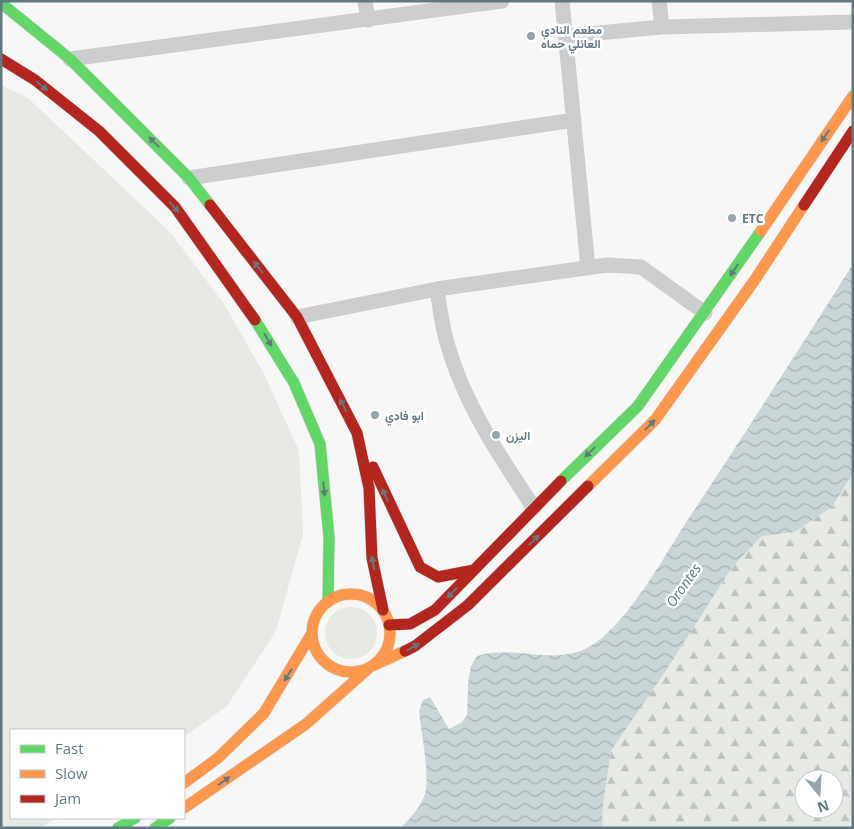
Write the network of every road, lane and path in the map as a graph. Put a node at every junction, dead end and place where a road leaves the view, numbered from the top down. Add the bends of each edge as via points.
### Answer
1 (364, 1) edge
2 (502, 1) edge
3 (562, 1) edge
4 (659, 1) edge
5 (1, 3) edge
6 (368, 20) junction
7 (853, 22) edge
8 (662, 27) junction
9 (566, 36) junction
10 (1, 58) edge
11 (70, 58) junction
12 (853, 96) edge
13 (574, 120) junction
14 (853, 131) edge
15 (189, 178) junction
16 (588, 268) junction
17 (437, 289) junction
18 (705, 313) junction
19 (297, 317) junction
20 (357, 432) junction
21 (534, 508) junction
22 (474, 570) junction
23 (328, 602) junction
24 (384, 610) junction
25 (390, 625) junction
26 (312, 633) junction
27 (370, 668) junction
28 (185, 782) edge
29 (185, 807) edge
30 (133, 819) edge
31 (168, 819) edge
32 (118, 828) edge
33 (155, 828) edge

1 - 6 street
2 - 6 street
3 - 9 street
4 - 8 street
5 - 11 main road
6 - 11 street
7 - 8 street
8 - 9 street
9 - 13 street
10 -> 23 main road via 35,80 99,132 175,207 294,383 320,444 329,537
15 -> 11 main road
12 -> 18 main road
13 - 15 street
13 - 16 street
27 -> 14 main road via 415,646 468,606 655,420 754,281
19 -> 15 main road
16 - 17 street
16 - 18 street via 608,265 642,267
17 - 19 street
17 - 21 street via 447,346 469,401 492,444
18 -> 21 main road via 638,406
20 -> 19 main road
22 -> 20 main road via 438,577 420,566
24 -> 20 main road via 372,558 369,488
21 - 22 main road
22 -> 25 main road via 436,610 410,624
23 - 24 main road via 339,596 358,595
23 - 26 main road via 317,616
24 - 25 main road
25 - 27 main road via 388,648
26 - 27 main road via 321,658 331,666 344,672
26 -> 28 main road via 264,713 218,758
29 -> 27 main road via 306,724
30 - 32 main road
31 - 33 main road

